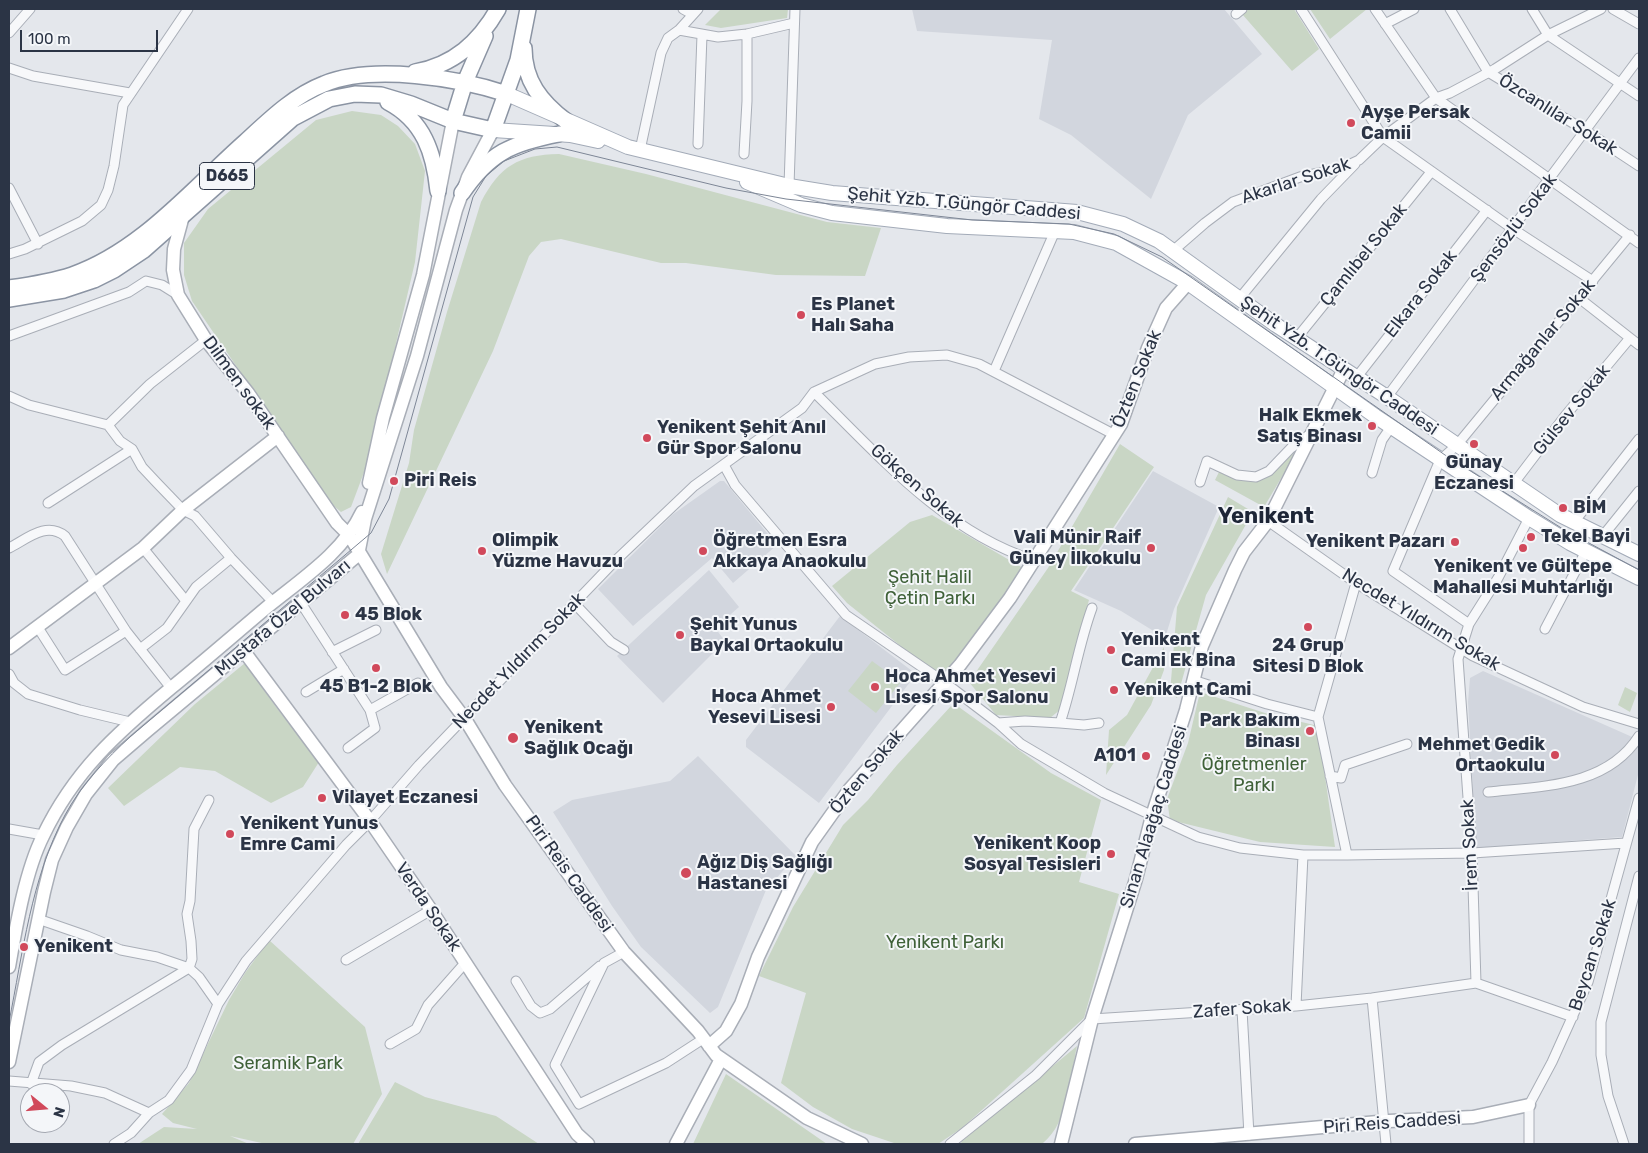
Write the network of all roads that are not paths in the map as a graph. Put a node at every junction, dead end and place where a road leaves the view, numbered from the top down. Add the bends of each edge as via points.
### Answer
1 (30, 9) edge
2 (188, 9) edge
3 (498, 9) edge
4 (528, 9) edge
5 (683, 9) edge
6 (795, 9) edge
7 (1301, 9) edge
8 (1375, 9) edge
9 (1414, 9) edge
10 (1450, 9) edge
11 (1532, 9) edge
12 (1602, 9) edge
13 (1613, 9) edge
14 (695, 12) edge
15 (1585, 12) edge
16 (794, 23) junction
17 (1385, 24) junction
18 (1639, 24) edge
19 (679, 30) junction
20 (9, 33) edge
21 (747, 34) junction
22 (702, 35) junction
23 (1548, 35) junction
24 (524, 36) junction
25 (1639, 58) edge
26 (9, 68) edge
27 (1488, 72) junction
28 (396, 75) junction
29 (465, 82) junction
30 (1620, 84) junction
31 (130, 93) junction
32 (355, 94) junction
33 (507, 94) junction
34 (1639, 96) edge
35 (1436, 98) junction
36 (453, 121) junction
37 (562, 127) junction
38 (493, 130) junction
39 (1586, 131) junction
40 (1383, 137) junction
41 (698, 144) dead end
42 (634, 149) junction
43 (744, 154) dead end
44 (1359, 160) junction
45 (1639, 166) edge
46 (714, 167) junction
47 (1431, 172) junction
48 (1550, 179) junction
49 (789, 186) junction
50 (9, 188) edge
51 (438, 191) junction
52 (462, 193) junction
53 (1487, 210) junction
54 (183, 216) junction
55 (1513, 229) junction
56 (1055, 231) junction
57 (1630, 235) junction
58 (1639, 243) edge
59 (38, 244) junction
60 (1174, 250) junction
61 (9, 254) edge
62 (1593, 281) junction
63 (1188, 283) junction
64 (9, 288) edge
65 (178, 296) junction
66 (1579, 298) junction
67 (9, 299) edge
68 (1240, 299) junction
69 (9, 336) edge
70 (1630, 338) junction
71 (1296, 339) junction
72 (206, 340) junction
73 (1639, 345) edge
74 (1344, 369) junction
75 (994, 371) junction
76 (1356, 378) junction
77 (1334, 387) junction
78 (814, 392) junction
79 (9, 396) edge
80 (1387, 397) junction
81 (108, 425) junction
82 (1391, 427) junction
83 (1311, 433) junction
84 (1115, 435) junction
85 (278, 436) junction
86 (1639, 439) edge
87 (1457, 445) junction
88 (132, 449) junction
89 (1440, 460) junction
90 (724, 465) junction
91 (1372, 473) dead end
92 (1200, 482) dead end
93 (1514, 483) junction
94 (1639, 491) edge
95 (48, 503) dead end
96 (183, 510) junction
97 (1529, 518) junction
98 (1268, 521) junction
99 (1574, 522) junction
100 (348, 535) junction
101 (1602, 537) junction
102 (9, 548) edge
103 (143, 548) junction
104 (1586, 552) junction
105 (1639, 554) edge
106 (358, 555) junction
107 (231, 558) junction
108 (1032, 560) junction
109 (1639, 578) edge
110 (1356, 583) junction
111 (96, 585) junction
112 (186, 601) junction
113 (273, 602) junction
114 (574, 603) junction
115 (301, 604) junction
116 (1092, 608) dead end
117 (1469, 624) junction
118 (37, 626) junction
119 (1545, 629) dead end
120 (376, 630) dead end
121 (126, 631) junction
122 (9, 648) edge
123 (1462, 648) junction
124 (140, 649) junction
125 (243, 650) junction
126 (624, 650) dead end
127 (332, 652) junction
128 (344, 670) junction
129 (9, 674) edge
130 (1193, 680) junction
131 (944, 682) junction
132 (418, 683) dead end
133 (171, 688) junction
134 (306, 692) dead end
135 (370, 710) junction
136 (1318, 717) junction
137 (465, 719) junction
138 (130, 722) junction
139 (998, 723) junction
140 (1060, 723) junction
141 (1098, 723) dead end
142 (1639, 724) edge
143 (1639, 736) edge
144 (1407, 744) dead end
145 (348, 748) dead end
146 (1330, 776) junction
147 (1488, 792) dead end
148 (1639, 798) edge
149 (209, 800) dead end
150 (1152, 816) junction
151 (370, 821) junction
152 (9, 829) edge
153 (43, 836) junction
154 (1626, 843) junction
155 (1472, 853) junction
156 (1304, 854) junction
157 (1346, 855) junction
158 (1639, 876) edge
159 (431, 910) junction
160 (38, 919) junction
161 (11, 944) edge
162 (624, 952) junction
163 (346, 960) dead end
164 (465, 963) junction
165 (604, 963) junction
166 (9, 967) edge
167 (189, 968) junction
168 (516, 981) dead end
169 (1476, 983) junction
170 (1372, 998) junction
171 (218, 1004) junction
172 (1296, 1006) junction
173 (1242, 1010) junction
174 (1573, 1016) junction
175 (1092, 1019) junction
176 (706, 1042) junction
177 (390, 1044) dead end
178 (721, 1059) junction
179 (9, 1062) edge
180 (9, 1081) edge
181 (24, 1083) edge
182 (31, 1083) edge
183 (70, 1086) edge
184 (1529, 1105) junction
185 (149, 1113) junction
186 (1383, 1122) junction
187 (1250, 1135) junction
188 (1206, 1141) edge
189 (114, 1144) edge
190 (588, 1144) edge
191 (676, 1144) edge
192 (862, 1144) edge
193 (950, 1144) edge
194 (1061, 1144) edge
195 (1135, 1144) edge
196 (1386, 1144) edge
197 (1529, 1144) edge
198 (1624, 1144) edge

1 - 20 street
2 - 31 street
3 - 28 highway via 481,36 463,53 438,66
3 - 29 highway
4 - 24 highway
5 - 14 street
6 - 16 street
7 - 40 street
8 - 17 street
9 - 17 street
10 - 27 street, Özcanlılar Sokak
11 - 23 street
12 - 15 street, Akarlar Sokak
13 - 18 street
14 - 19 street
15 - 23 street, Akarlar Sokak
16 - 21 street
16 - 49 street
17 - 35 street
19 - 22 street
19 - 42 street via 668,38 662,53
21 - 22 street
21 - 43 street
22 - 41 street
23 - 27 street, Akarlar Sokak
23 - 30 street
24 - 33 highway
24 - 37 highway via 524,56 531,84
25 - 30 street, Şensözlü Sokak
26 - 31 street via 33,76
27 - 35 street, Akarlar Sokak
27 - 39 street, Özcanlılar Sokak
28 - 29 highway
28 - 64 highway, D665 via 340,79 312,89 272,118 159,221 110,257 73,274
29 - 33 highway
29 - 36 highway
30 - 34 street
30 - 39 street, Şensözlü Sokak
31 - 59 street via 124,105 108,190 100,205 82,221
32 - 36 highway, D665 via 389,97
32 - 51 highway via 388,102 414,121 432,155
32 - 54 highway, D665 via 323,102 293,118
33 - 37 main road, Şehit Yzb. T.Güngör Caddesi
33 - 38 highway
35 - 40 street, Akarlar Sokak
35 - 48 street
36 - 38 highway, D665
36 - 51 main road, Mustafa Özel Bulvarı
37 - 38 main road via 514,133
37 - 42 main road, Şehit Yzb. T.Güngör Caddesi
37 - 52 highway via 500,152 484,165
38 - 52 main road, Mustafa Özel Bulvarı
39 - 45 street, Özcanlılar Sokak
39 - 48 street, Şensözlü Sokak
40 - 44 street, Akarlar Sokak
40 - 47 street
42 - 46 main road, Şehit Yzb. T.Güngör Caddesi
44 - 60 street, Akarlar Sokak via 1342,168 1300,177 1233,202
44 - 68 street via 1321,199
46 - 49 main road, Şehit Yzb. T.Güngör Caddesi
46 - 56 main road, Şehit Yzb. T.Güngör Caddesi via 801,205 832,213 947,226
47 - 53 street
47 - 71 street, Çamlıbel Sokak
48 - 55 street, Şensözlü Sokak
48 - 57 street
49 - 60 main road, Şehit Yzb. T.Güngör Caddesi via 832,193 1076,212 1137,230
50 - 59 street
51 - 100 main road, Mustafa Özel Bulvarı via 423,275 383,418 363,508
52 - 106 main road, Mustafa Özel Bulvarı via 417,356 365,519
53 - 55 street
53 - 76 street, Elkara Sokak
54 - 65 main road, Dilmen sokak via 173,263
54 - 67 highway, D665 via 144,250 94,280 64,290
55 - 62 street
55 - 80 street, Şensözlü Sokak
56 - 63 main road, Şehit Yzb. T.Güngör Caddesi via 1116,242
56 - 75 street
57 - 58 street
57 - 62 street, Armağanlar Sokak
59 - 61 street
60 - 68 main road, Şehit Yzb. T.Güngör Caddesi
62 - 66 street, Armağanlar Sokak
63 - 77 main road, Şehit Yzb. T.Güngör Caddesi
63 - 84 main road, Özten Sokak via 1166,308
65 - 69 street via 162,285 146,281 129,292
65 - 72 main road, Dilmen sokak
66 - 70 street
66 - 87 street, Armağanlar Sokak
68 - 71 main road, Şehit Yzb. T.Güngör Caddesi
70 - 73 street
70 - 93 street, Gülsev Sokak
71 - 74 main road, Şehit Yzb. T.Güngör Caddesi
72 - 81 street via 150,384
72 - 85 main road, Dilmen sokak
74 - 76 main road, Şehit Yzb. T.Güngör Caddesi
74 - 77 main road, Sinan Alaağaç Caddesi
75 - 78 street, Necdet Yıldırım Sokak via 968,359 947,355 909,357 875,364
75 - 84 street, Necdet Yıldırım Sokak
76 - 80 main road, Şehit Yzb. T.Güngör Caddesi
77 - 82 main road, Şehit Yzb. T.Güngör Caddesi
77 - 83 main road, Sinan Alaağaç Caddesi
78 - 90 street, Necdet Yıldırım Sokak via 802,408
78 - 108 street, Gökçen Sokak via 936,507 972,534
79 - 81 street via 29,405
80 - 87 main road, Şehit Yzb. T.Güngör Caddesi
81 - 88 street via 120,441
82 - 89 main road, Şehit Yzb. T.Güngör Caddesi
82 - 91 street via 1382,440
83 - 92 street via 1268,471 1256,477 1237,475 1207,461
83 - 98 main road, Sinan Alaağaç Caddesi
84 - 108 main road, Özten Sokak
85 - 96 main road
85 - 100 main road, Dilmen sokak
86 - 99 street
87 - 89 street, Armağanlar Sokak
87 - 93 main road, Şehit Yzb. T.Güngör Caddesi
88 - 95 street
88 - 96 street via 142,467
89 - 97 main road, Şehit Yzb. T.Güngör Caddesi
89 - 117 street via 1393,571
90 - 114 street, Necdet Yıldırım Sokak via 694,486
90 - 131 street via 735,485 846,615
93 - 99 main road, Şehit Yzb. T.Güngör Caddesi
94 - 101 street
96 - 103 main road
96 - 107 street via 195,516
97 - 104 main road, Şehit Yzb. T.Güngör Caddesi
97 - 117 street, İrem Sokak via 1498,578
98 - 110 street, Necdet Yıldırım Sokak
98 - 130 main road, Sinan Alaağaç Caddesi via 1244,552 1224,592 1202,646
99 - 101 main road, Şehit Yzb. T.Güngör Caddesi
100 - 106 main road, Piri Reis Caddesi
100 - 113 main road, Mustafa Özel Bulvarı via 318,566
101 - 105 main road, Şehit Yzb. T.Güngör Caddesi
102 - 111 street via 46,529 58,531 65,536
103 - 111 main road
103 - 112 street
104 - 109 main road, Şehit Yzb. T.Güngör Caddesi
104 - 119 street
106 - 115 main road, Mustafa Özel Bulvarı
106 - 137 main road, Piri Reis Caddesi via 441,687
107 - 112 street via 196,587
107 - 113 street
108 - 131 main road, Özten Sokak via 1010,598
110 - 123 street, Necdet Yıldırım Sokak
110 - 136 street
111 - 118 main road
111 - 121 street
112 - 124 street via 167,628
113 - 133 main road, Mustafa Özel Bulvarı
114 - 126 street via 611,642
114 - 137 street, Necdet Yıldırım Sokak
115 - 125 main road, Mustafa Özel Bulvarı
115 - 127 street
116 - 140 street via 1080,640
117 - 123 street, İrem Sokak
118 - 121 street via 65,670
118 - 122 main road
120 - 127 street
121 - 124 street
123 - 142 street, Necdet Yıldırım Sokak via 1583,707
123 - 155 street, İrem Sokak via 1458,659
124 - 133 street
125 - 151 main road, Verda Sokak
125 - 160 main road, Mustafa Özel Bulvarı via 113,760 86,794 66,827 52,860
127 - 128 street
128 - 134 street
128 - 135 street
129 - 138 street via 14,683 28,694
130 - 136 street
130 - 150 main road, Sinan Alaağaç Caddesi
131 - 139 street
131 - 176 main road, Özten Sokak via 829,816 812,842 786,896 741,1004 726,1031
132 - 135 street
133 - 138 main road, Mustafa Özel Bulvarı
135 - 145 street via 375,728
136 - 146 street
137 - 151 street, Necdet Yıldırım Sokak
137 - 162 main road, Piri Reis Caddesi via 505,785
138 - 153 main road, Mustafa Özel Bulvarı via 92,758
139 - 140 street
139 - 150 street via 1021,744 1104,793
140 - 141 street
143 - 147 street via 1630,750 1612,765 1589,776 1560,784
144 - 146 street via 1345,765 1341,778
146 - 157 street
148 - 154 street, Beycan Sokak
149 - 167 street via 194,829 187,914 192,959
150 - 156 street via 1215,842 1240,848
150 - 175 main road, Sinan Alaağaç Caddesi via 1136,880
151 - 159 main road, Verda Sokak
151 - 171 street, Necdet Yıldırım Sokak via 279,920 246,961
152 - 153 street
153 - 161 main road, Mustafa Özel Bulvarı via 34,857
154 - 155 street
154 - 174 street, Beycan Sokak via 1591,973
155 - 157 street
155 - 169 street, İrem Sokak
156 - 157 street
156 - 172 street
158 - 198 street via 1601,1022 1601,1055 1608,1096
159 - 163 street
159 - 164 main road, Verda Sokak
160 - 167 street via 121,950
160 - 179 main road, Mustafa Özel Bulvarı
161 - 166 main road, Mustafa Özel Bulvarı
162 - 165 street
162 - 176 main road, Piri Reis Caddesi
164 - 177 street via 428,1006 416,1029
164 - 190 main road, Verda Sokak via 577,1134
165 - 168 street via 550,1009 540,1013 530,1006
165 - 176 street via 555,1065 580,1104
167 - 171 street
167 - 182 street via 38,1062
169 - 170 street, Zafer Sokak
169 - 174 street, Zafer Sokak
170 - 172 street, Zafer Sokak
170 - 186 street
171 - 185 street, Necdet Yıldırım Sokak via 191,1070 169,1100
172 - 173 street, Zafer Sokak
173 - 175 street, Zafer Sokak
173 - 187 street
174 - 184 street, Beycan Sokak
175 - 193 street via 1036,1074
175 - 194 main road, Sinan Alaağaç Caddesi
176 - 178 main road, Piri Reis Caddesi
178 - 191 main road
178 - 192 main road, Piri Reis Caddesi via 807,1118
180 - 181 street
183 - 185 street via 105,1093
184 - 186 main road, Piri Reis Caddesi via 1473,1117
184 - 197 street
185 - 189 street, Necdet Yıldırım Sokak via 131,1133
186 - 187 main road, Piri Reis Caddesi
186 - 196 street
187 - 188 main road, Piri Reis Caddesi
188 - 195 main road, Piri Reis Caddesi

